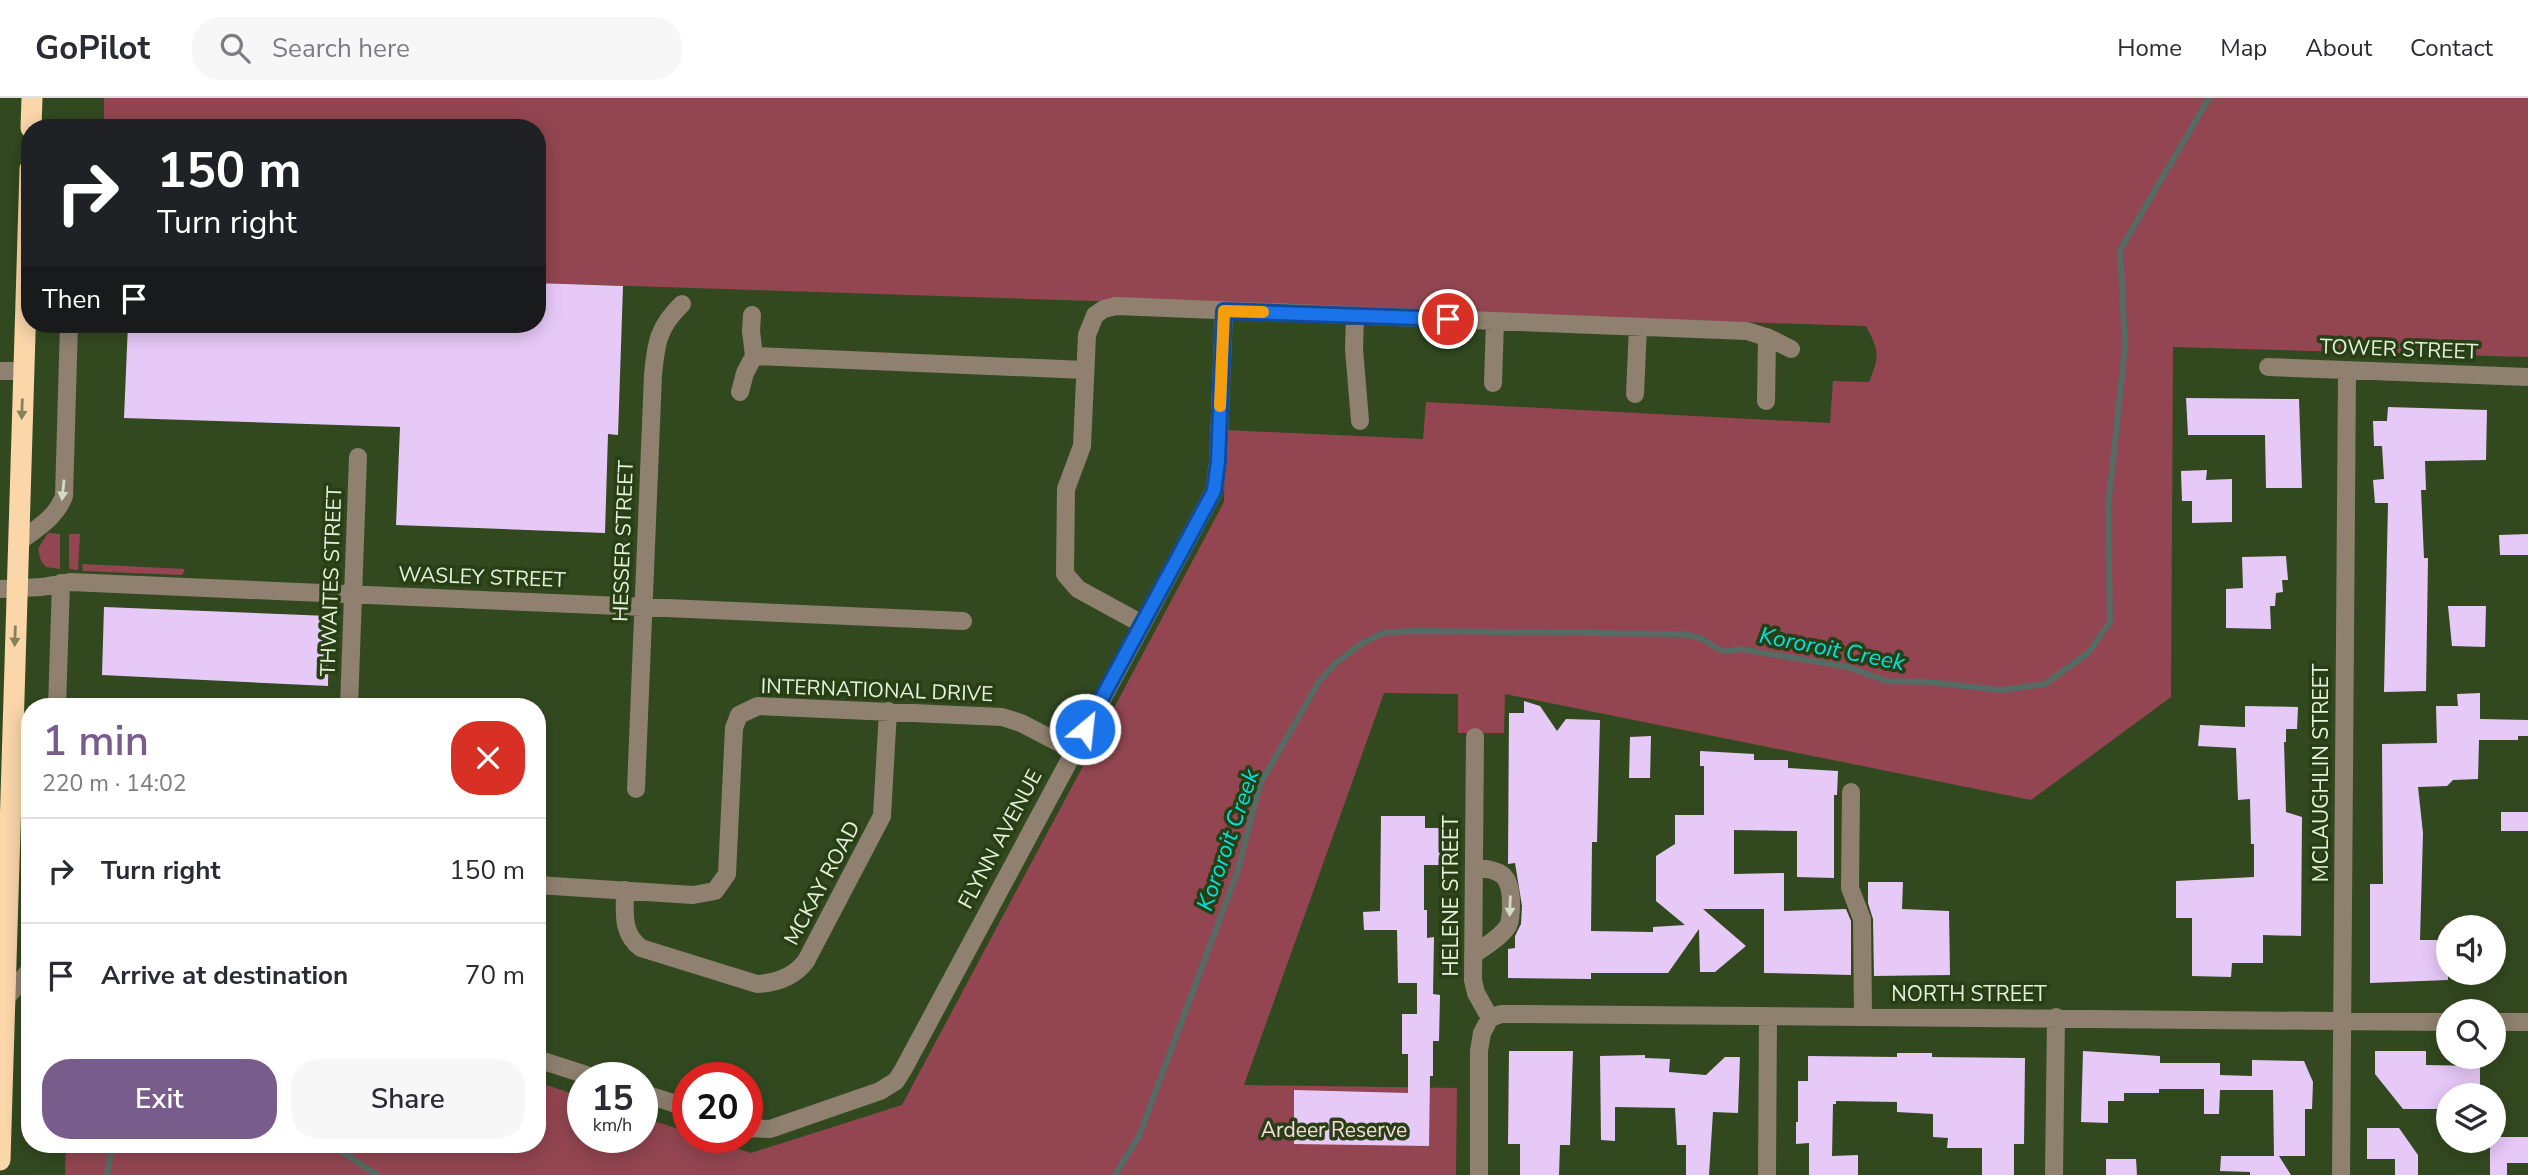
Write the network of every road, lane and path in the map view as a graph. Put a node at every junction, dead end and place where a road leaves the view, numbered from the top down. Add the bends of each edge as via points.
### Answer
1 (32, 98) edge
2 (31, 119) edge
3 (682, 304) dead end
4 (1224, 311) junction
5 (752, 315) dead end
6 (1355, 316) junction
7 (1495, 321) junction
8 (1638, 327) junction
9 (24, 333) edge
10 (69, 333) edge
11 (1767, 337) junction
12 (1791, 349) dead end
13 (754, 356) junction
14 (2269, 367) dead end
15 (1084, 370) junction
16 (2347, 370) junction
17 (0, 371) edge
18 (23, 371) junction
19 (2528, 377) edge
20 (1493, 383) dead end
21 (740, 392) dead end
22 (1635, 394) dead end
23 (1766, 401) dead end
24 (1360, 421) dead end
25 (358, 457) dead end
26 (19, 542) junction
27 (61, 583) junction
28 (8, 589) edge
29 (354, 594) junction
30 (643, 606) junction
31 (963, 621) dead end
32 (1142, 624) junction
33 (57, 698) edge
34 (349, 698) edge
35 (888, 711) junction
36 (1475, 737) dead end
37 (1073, 750) junction
38 (636, 789) dead end
39 (1851, 792) dead end
40 (1474, 868) junction
41 (546, 886) edge
42 (625, 890) junction
43 (1473, 955) junction
44 (21, 980) edge
45 (5, 999) junction
46 (1768, 1016) junction
47 (1863, 1017) junction
48 (2056, 1017) junction
49 (1490, 1018) junction
50 (2342, 1021) junction
51 (2436, 1022) edge
52 (2506, 1022) edge
53 (2528, 1022) edge
54 (546, 1062) edge
55 (567, 1069) edge
56 (763, 1129) edge
57 (0, 1160) edge
58 (1479, 1175) edge
59 (1767, 1175) edge
60 (2054, 1175) edge
61 (2341, 1175) edge

1 - 2 highway
3 - 30 street, HESSER STREET via 667,319 656,344
4 - 6 street
4 - 15 street via 1104,309 1090,324
4 - 32 street, FLYNN AVENUE via 1214,491
5 - 13 street
6 - 7 street
6 - 24 street
7 - 8 street
7 - 20 street
8 - 11 street via 1747,331
8 - 22 street
9 - 18 highway
10 -> 26 street via 64,496 50,519
11 - 12 street
11 - 23 street
13 - 15 street
13 - 21 street
14 - 16 street, TOWER STREET
15 - 32 street via 1082,446 1066,489 1065,574 1078,589
16 - 19 street, TOWER STREET
16 - 50 street, MCLAUGHLIN STREET
17 - 18 street
18 -> 26 highway
25 - 29 street, THWAITES STREET
26 - 28 highway
27 - 28 street, WASLEY STREET
27 - 29 street, WASLEY STREET
27 - 33 street
28 -> 45 highway
29 - 30 street, WASLEY STREET
29 - 34 street, THWAITES STREET
30 - 31 street, WASLEY STREET
30 - 38 street, HESSER STREET
32 - 37 street, FLYNN AVENUE
35 - 37 street, INTERNATIONAL DRIVE via 1012,719
35 - 42 street, INTERNATIONAL DRIVE via 758,706 739,715 734,728 727,874 715,891 693,895
35 - 42 street, MCKAY ROAD via 879,826 806,961 794,974 757,984 641,948 625,924
36 - 40 street, HELENE STREET
37 - 56 street, FLYNN AVENUE via 896,1081 880,1091
39 - 47 street via 1850,888 1862,919
40 - 43 street, HELENE STREET
40 -> 43 street via 1504,875 1510,883 1511,907 1508,926
41 - 42 street, INTERNATIONAL DRIVE
43 - 49 street, HELENE STREET via 1476,993
44 - 45 street
45 - 57 highway
46 - 47 street, NORTH STREET
46 - 49 street, NORTH STREET via 1501,1014
46 - 59 street
47 - 48 street, NORTH STREET
48 - 50 street, NORTH STREET
48 - 60 street
49 - 58 street via 1479,1051
50 - 51 street, NORTH STREET
50 - 61 street, MCLAUGHLIN STREET
52 - 53 street
54 - 55 street

